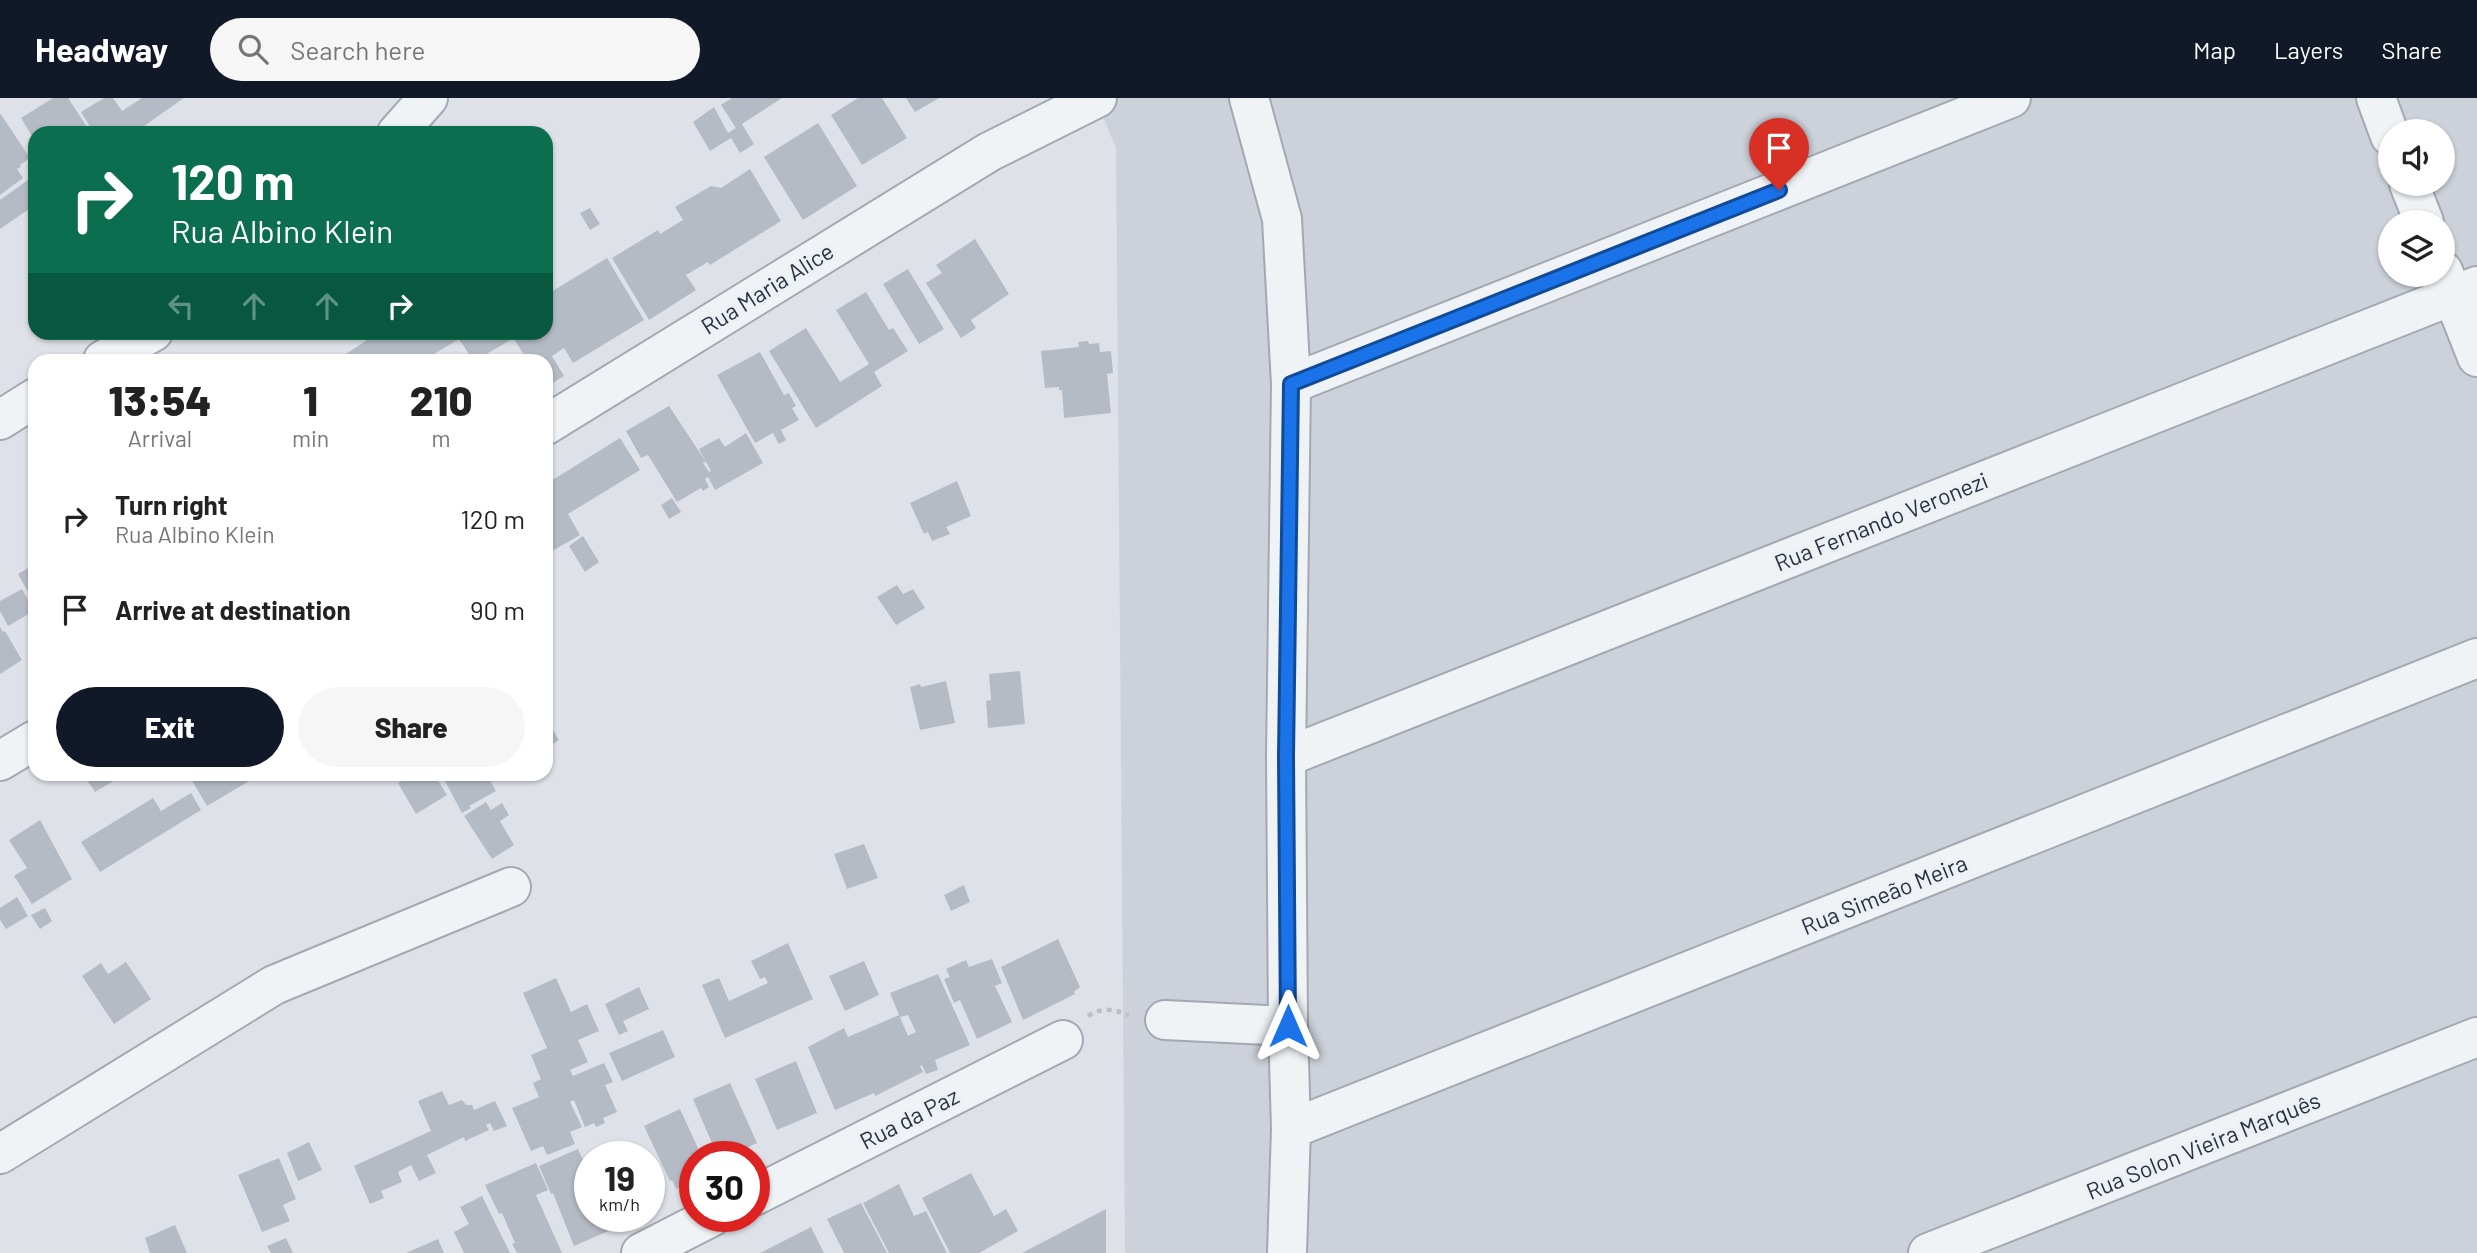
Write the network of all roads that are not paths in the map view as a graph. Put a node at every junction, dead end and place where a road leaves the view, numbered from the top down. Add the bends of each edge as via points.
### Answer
1 (428, 98) edge
2 (1097, 98) edge
3 (1249, 98) edge
4 (2011, 98) edge
5 (2376, 98) edge
6 (2384, 119) edge
7 (403, 126) edge
8 (2458, 284) edge
9 (139, 340) edge
10 (114, 354) edge
11 (2477, 357) edge
12 (1291, 384) junction
13 (28, 402) edge
14 (0, 419) edge
15 (553, 421) edge
16 (2477, 658) edge
17 (28, 744) edge
18 (1286, 757) junction
19 (0, 761) edge
20 (511, 887) dead end
21 (1165, 1020) road end
22 (1288, 1026) junction
23 (2477, 1037) edge
24 (1063, 1040) road end
25 (1291, 1129) junction
26 (0, 1154) edge
27 (770, 1188) edge
28 (682, 1232) edge
29 (641, 1253) edge
30 (1287, 1253) edge
31 (1928, 1253) edge

1 - 7 street
2 - 15 street, Rua Maria Alice via 989,152
3 - 12 street via 1282,219
4 - 12 street
5 - 6 street
8 - 11 street
8 - 18 street, Rua Fernando Veronezi
9 - 10 street
12 - 18 street
13 - 14 street
16 - 25 street, Rua Simeão Meira
17 - 19 street
18 - 22 street
20 - 26 street via 274,985
21 - 22 street
22 - 25 street
23 - 31 street, Rua Solon Vieira Marquês
24 - 27 street, Rua da Paz
25 - 30 street
28 - 29 street

